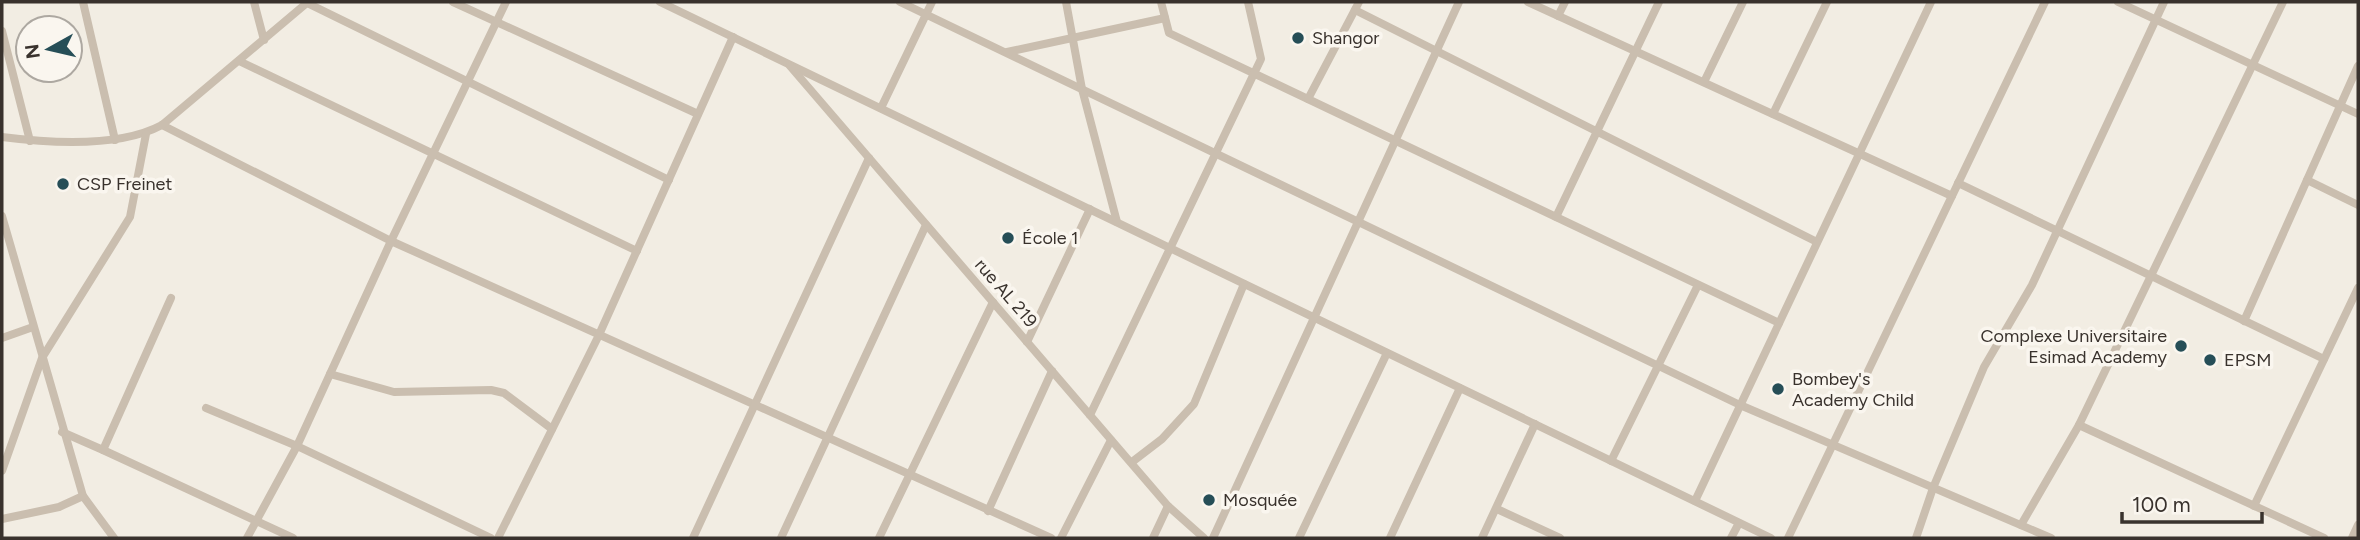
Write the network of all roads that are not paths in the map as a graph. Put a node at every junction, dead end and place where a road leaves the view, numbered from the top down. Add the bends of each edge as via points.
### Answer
1 (83, 2) edge
2 (254, 2) edge
3 (307, 2) edge
4 (453, 2) edge
5 (506, 2) edge
6 (660, 2) edge
7 (900, 2) edge
8 (932, 2) edge
9 (1066, 2) edge
10 (1161, 2) edge
11 (1248, 2) edge
12 (1458, 2) edge
13 (1528, 2) edge
14 (1565, 2) edge
15 (1659, 2) edge
16 (1743, 2) edge
17 (1828, 2) edge
18 (1931, 2) edge
19 (2045, 2) edge
20 (2118, 2) edge
21 (2164, 2) edge
22 (2283, 2) edge
23 (675, 5) edge
24 (1357, 6) edge
25 (926, 14) junction
26 (1559, 16) junction
27 (1165, 18) junction
28 (2156, 19) junction
29 (496, 23) junction
30 (2, 31) edge
31 (733, 37) junction
32 (1074, 37) junction
33 (264, 40) junction
34 (1436, 51) junction
35 (1636, 51) junction
36 (1006, 52) junction
37 (239, 61) junction
38 (788, 64) junction
39 (2252, 64) junction
40 (2358, 66) edge
41 (1254, 73) junction
42 (468, 81) junction
43 (1704, 82) junction
44 (1083, 89) junction
45 (1308, 99) junction
46 (2341, 106) junction
47 (881, 108) junction
48 (698, 114) junction
49 (1773, 114) junction
50 (2358, 114) edge
51 (162, 125) junction
52 (1597, 131) junction
53 (146, 134) junction
54 (2, 137) edge
55 (115, 140) junction
56 (1395, 140) junction
57 (30, 141) junction
58 (1216, 153) junction
59 (1859, 153) junction
60 (433, 154) junction
61 (869, 158) junction
62 (669, 180) junction
63 (2307, 180) junction
64 (1958, 183) junction
65 (1952, 196) junction
66 (2358, 205) edge
67 (1090, 209) junction
68 (2, 216) edge
69 (1556, 217) junction
70 (1357, 221) junction
71 (1117, 222) junction
72 (926, 225) junction
73 (2056, 230) junction
74 (391, 241) junction
75 (1817, 242) junction
76 (1170, 248) junction
77 (637, 251) junction
78 (2151, 276) junction
79 (1244, 284) junction
80 (1698, 285) junction
81 (2358, 288) edge
82 (171, 298) dead end
83 (993, 302) junction
84 (1313, 317) junction
85 (2244, 321) junction
86 (1779, 323) junction
87 (33, 327) junction
88 (598, 337) junction
89 (2, 338) edge
90 (1027, 342) junction
91 (1387, 353) junction
92 (42, 358) junction
93 (2324, 359) junction
94 (1658, 366) junction
95 (1052, 371) junction
96 (330, 374) junction
97 (1460, 388) junction
98 (1740, 405) junction
99 (756, 407) junction
100 (206, 408) dead end
101 (1090, 415) junction
102 (1535, 424) junction
103 (2079, 425) junction
104 (552, 429) junction
105 (62, 432) junction
106 (827, 439) junction
107 (1111, 440) junction
108 (1833, 445) junction
109 (298, 446) junction
110 (103, 450) junction
111 (1611, 461) junction
112 (1132, 462) junction
113 (2, 471) edge
114 (909, 475) junction
115 (1933, 488) junction
116 (83, 496) junction
117 (1695, 501) junction
118 (1168, 506) junction
119 (2254, 506) junction
120 (1497, 509) junction
121 (988, 510) junction
122 (2, 519) edge
123 (256, 521) junction
124 (1739, 523) junction
125 (2021, 525) junction
126 (2358, 525) edge
127 (114, 538) edge
128 (247, 538) edge
129 (293, 538) edge
130 (491, 538) edge
131 (498, 538) edge
132 (693, 538) edge
133 (781, 538) edge
134 (879, 538) edge
135 (1051, 538) edge
136 (1061, 538) edge
137 (1153, 538) edge
138 (1204, 538) edge
139 (1213, 538) edge
140 (1299, 538) edge
141 (1390, 538) edge
142 (1482, 538) edge
143 (1560, 538) edge
144 (1731, 538) edge
145 (1771, 538) edge
146 (1788, 538) edge
147 (1916, 538) edge
148 (2051, 538) edge
149 (2323, 538) edge
150 (2352, 538) edge

1 - 55 street
2 - 33 street
3 - 33 street
3 - 42 street
4 - 29 street
5 - 29 street
6 - 23 street
7 - 25 street
8 - 25 street
9 - 32 street
10 - 27 street
11 - 41 street via 1261,59
12 - 34 street
13 - 26 street
14 - 26 street
15 - 35 street
16 - 43 street
17 - 49 street
18 - 59 street
19 - 64 street
20 - 28 street
21 - 28 street
22 - 39 street
23 - 31 street
24 - 34 street
24 - 45 street
25 - 36 street
25 - 47 street
26 - 35 street
27 - 32 street
27 - 41 street via 1169,33
28 - 39 street
28 - 73 street
29 - 42 street
29 - 48 street
30 - 57 street
31 - 38 street
31 - 48 street
32 - 36 street
32 - 44 street
33 - 37 street
34 - 52 street
34 - 56 street
35 - 43 street
35 - 52 street
36 - 44 street
37 - 51 street
37 - 60 street
38 - 47 street
38 - 61 street, rue AL 219
39 - 46 street
39 - 78 street
40 - 46 street
41 - 45 street
41 - 58 street
42 - 60 street
42 - 62 street
43 - 49 street
44 - 58 street
44 - 71 street
45 - 56 street
46 - 50 street
46 - 63 street
47 - 67 street
48 - 62 street
49 - 59 street
51 - 53 street
51 - 74 street
52 - 69 street
52 - 75 street
53 - 55 street
53 - 92 street via 130,217
54 - 57 street
55 - 57 street
56 - 69 street
56 - 70 street
58 - 70 street
58 - 76 street
59 - 65 street
59 - 75 street
60 - 74 street
60 - 77 street
61 - 72 street, rue AL 219
61 - 99 street
62 - 77 street
63 - 66 street
63 - 85 street
64 - 65 street
64 - 73 street
65 - 108 street
67 - 71 street
67 - 90 street
68 - 87 street
69 - 80 street
70 - 84 street
70 - 94 street
71 - 76 street
72 - 83 street, rue AL 219
72 - 106 street
73 - 78 street
73 - 115 street via 2032,285 1984,367
74 - 88 street
74 - 96 street
75 - 86 street
76 - 79 street
76 - 101 street
77 - 88 street
78 - 85 street
78 - 103 street
79 - 84 street
79 - 112 street via 1194,404 1162,439
80 - 86 street
80 - 94 street
81 - 93 street
82 - 110 street
83 - 90 street, rue AL 219
83 - 114 street
84 - 91 street
84 - 139 street
85 - 93 street
86 - 98 street
87 - 89 street
87 - 92 street
88 - 99 street
88 - 104 street
90 - 95 street, rue AL 219
91 - 97 street
91 - 140 street
92 - 105 street
92 - 113 street
93 - 119 street
94 - 98 street
94 - 111 street
95 - 101 street, rue AL 219
95 - 121 street
96 - 104 street via 394,392 504,393
96 - 109 street
97 - 102 street
97 - 141 street
98 - 108 street
98 - 117 street
99 - 106 street
99 - 132 street
100 - 109 street
101 - 107 street, rue AL 219
102 - 111 street
102 - 120 street
103 - 119 street
103 - 125 street
104 - 131 street
105 - 110 street
105 - 116 street
106 - 114 street
106 - 133 street
107 - 112 street, rue AL 219
107 - 136 street
108 - 115 street
108 - 146 street
109 - 123 street
109 - 130 street
110 - 123 street
111 - 117 street
112 - 118 street, rue AL 219
114 - 121 street
114 - 134 street
115 - 125 street
115 - 147 street
116 - 122 street via 59,507
116 - 127 street
117 - 124 street
118 - 137 street
118 - 138 street, rue AL 219
119 - 149 street
120 - 142 street
120 - 143 street
121 - 135 street
123 - 128 street
123 - 129 street
124 - 144 street
124 - 145 street
125 - 148 street
126 - 150 street

